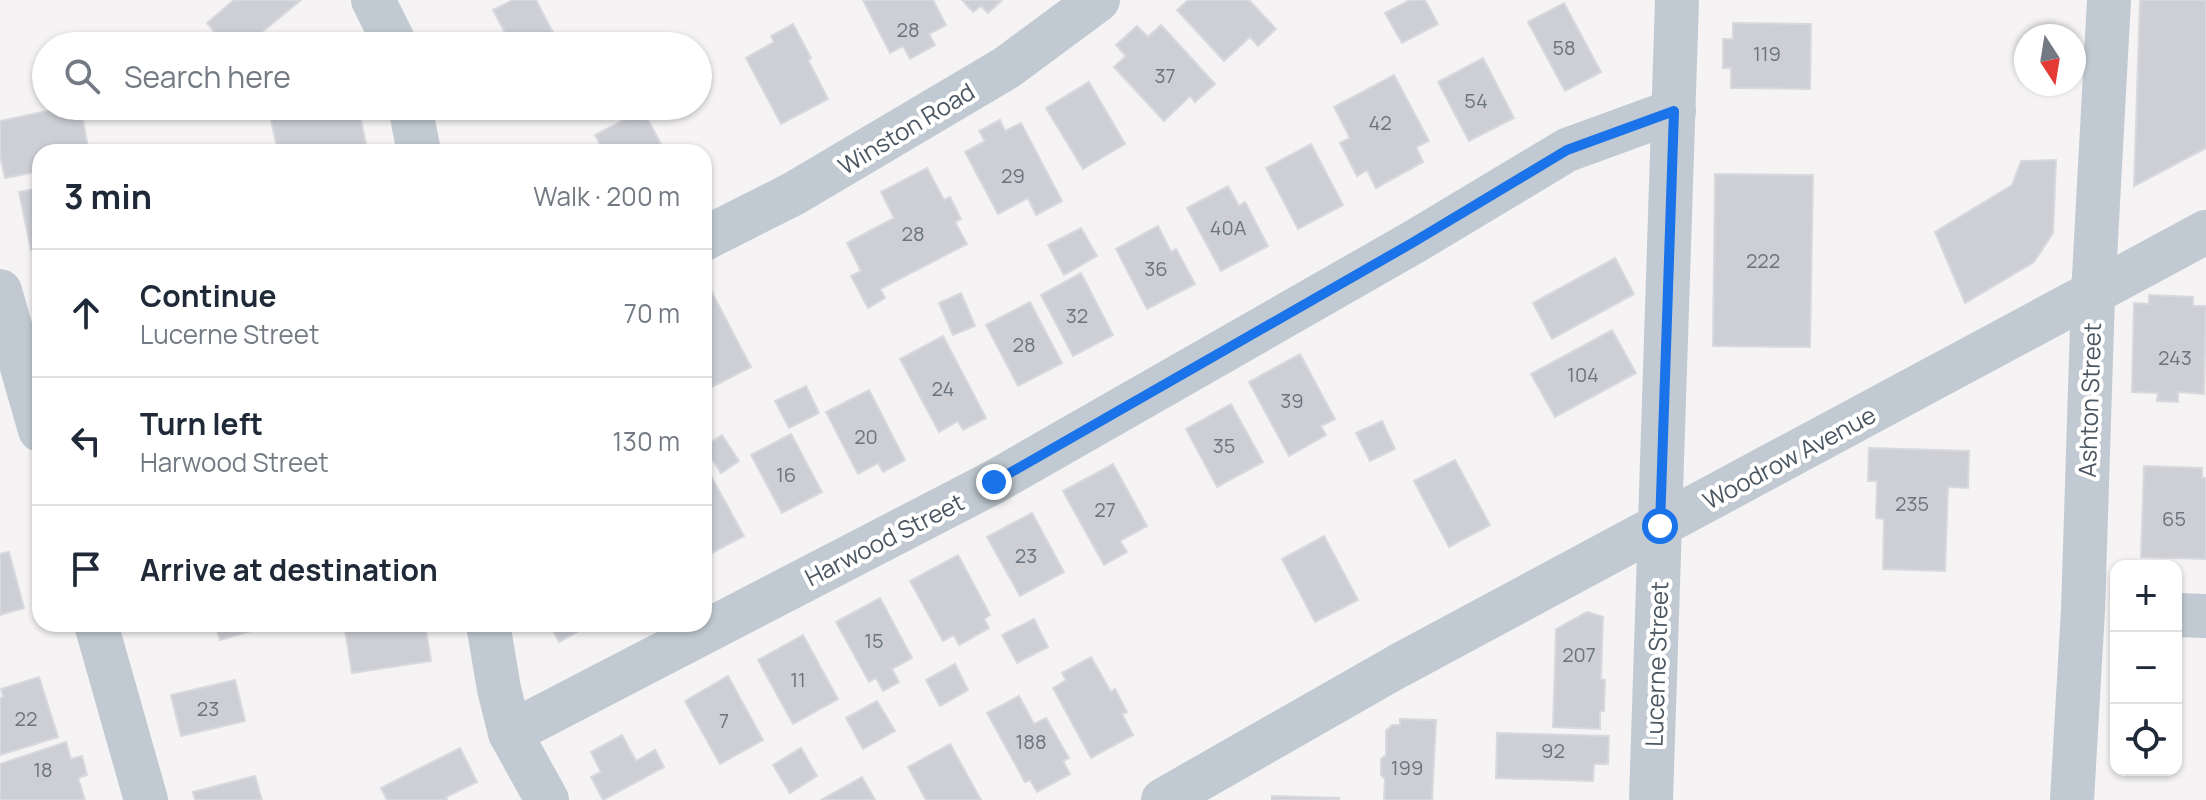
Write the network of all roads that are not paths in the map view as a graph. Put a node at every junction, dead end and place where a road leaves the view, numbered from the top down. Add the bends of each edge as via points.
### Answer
1 (373, 0) edge
2 (1098, 0) edge
3 (1677, 0) edge
4 (2109, 0) edge
5 (389, 32) edge
6 (1674, 111) junction
7 (413, 120) edge
8 (417, 144) edge
9 (2206, 232) edge
10 (712, 235) edge
11 (0, 291) edge
12 (2093, 295) junction
13 (32, 402) edge
14 (1660, 526) junction
15 (2099, 611) edge
16 (2182, 615) edge
17 (2206, 616) edge
18 (712, 628) edge
19 (98, 632) edge
20 (489, 632) edge
21 (705, 632) edge
22 (510, 733) junction
23 (1226, 783) edge
24 (146, 800) edge
25 (547, 800) edge
26 (1163, 800) edge
27 (1651, 800) edge
28 (2072, 800) edge

1 - 5 street
2 - 10 street, Winston Road via 1006,68 793,194
3 - 6 street, Lucerne Street
4 - 12 street, Ashton Street
6 - 14 street, Lucerne Street
6 - 18 street, Harwood Street via 1567,150 994,482
7 - 8 street
9 - 12 street, Woodrow Avenue
11 - 13 street
12 - 14 street, Woodrow Avenue
12 - 15 street, Ashton Street
14 - 23 street, Woodrow Avenue via 1398,666
14 - 27 street, Lucerne Street
15 - 28 street, Ashton Street
16 - 17 street
19 - 24 street
20 - 22 street
21 - 22 street, Harwood Street
22 - 25 street
23 - 26 street, Woodrow Avenue

